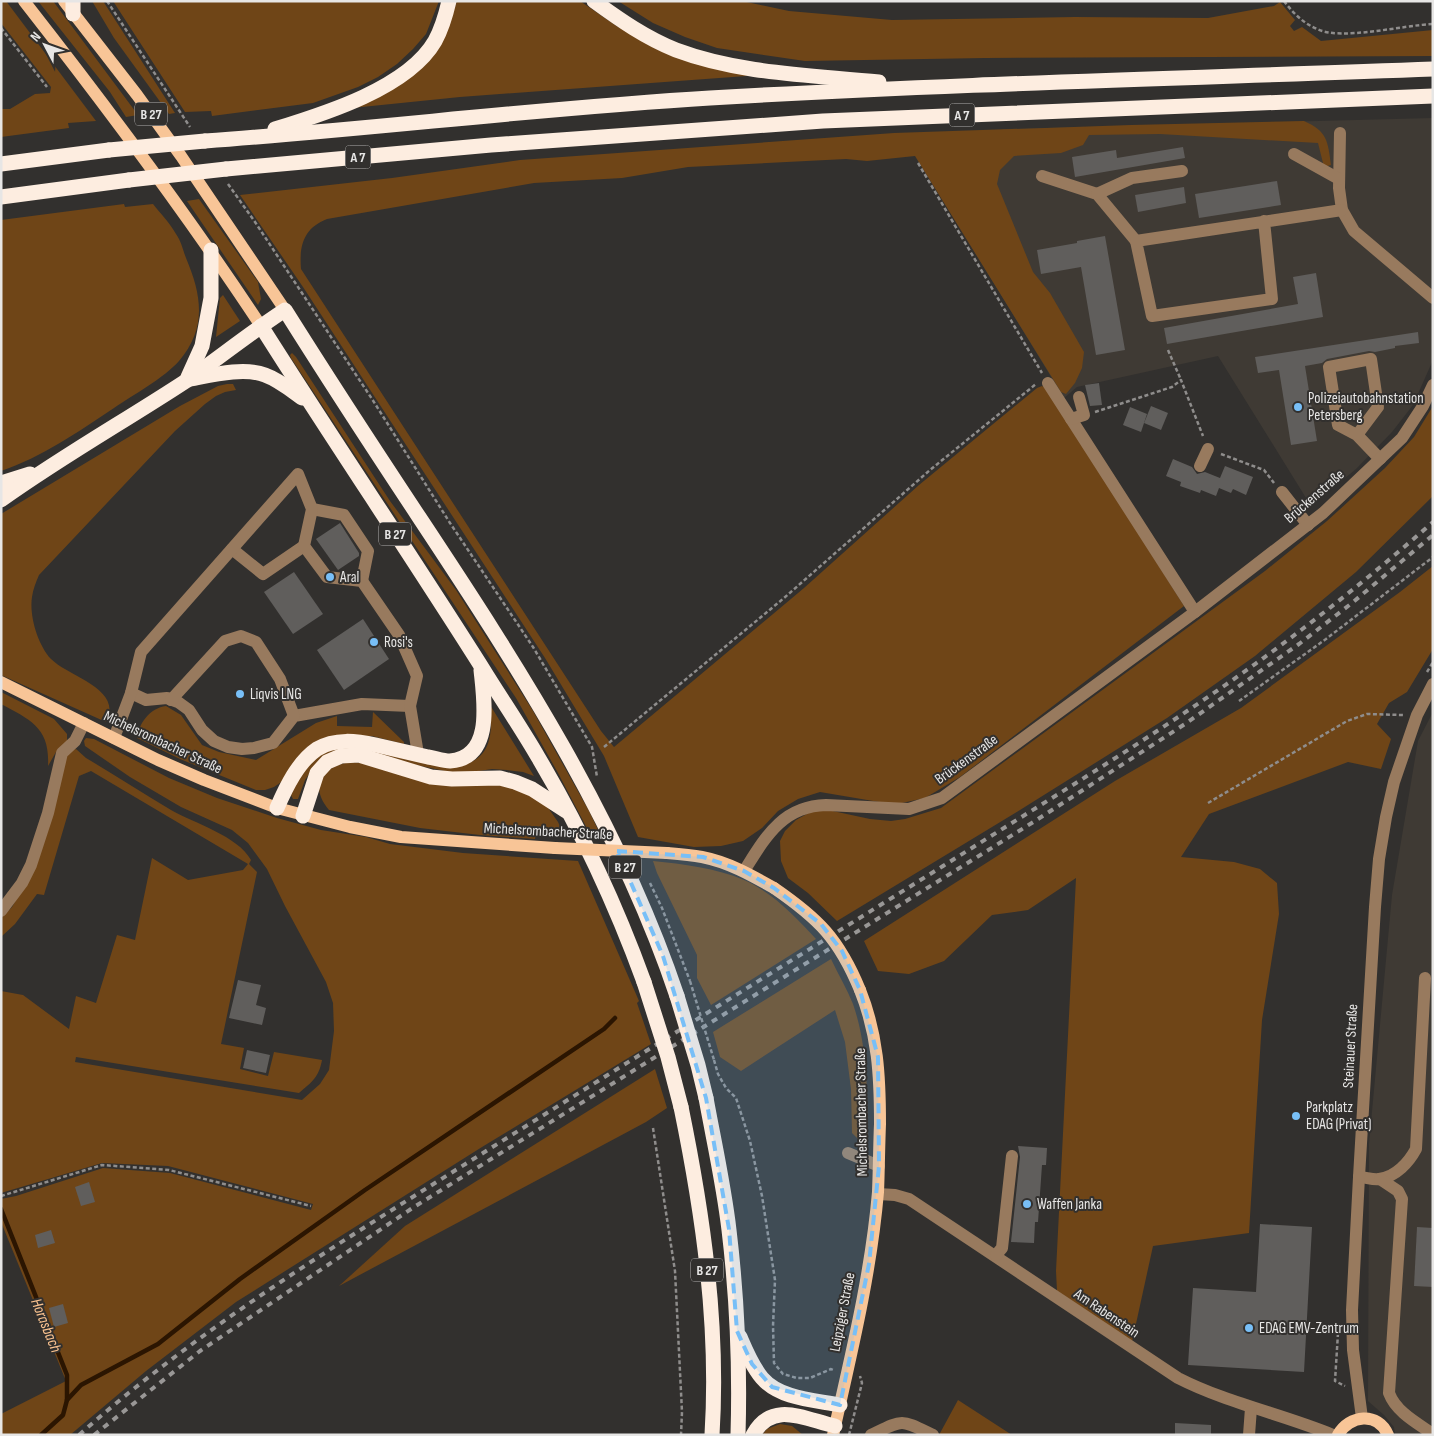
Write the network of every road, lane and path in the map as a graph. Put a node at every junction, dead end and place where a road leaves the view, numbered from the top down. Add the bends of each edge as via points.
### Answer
1 (24, 1) edge
2 (64, 1) edge
3 (107, 1) edge
4 (449, 1) edge
5 (594, 1) edge
6 (1284, 1) edge
7 (73, 8) edge
8 (1433, 24) edge
9 (1, 28) edge
10 (1433, 69) edge
11 (47, 87) dead end
12 (927, 88) junction
13 (1433, 96) edge
14 (190, 127) dead end
15 (1340, 133) dead end
16 (245, 138) junction
17 (1294, 154) dead end
18 (918, 163) dead end
19 (1, 164) edge
20 (1182, 171) dead end
21 (224, 173) junction
22 (1042, 176) dead end
23 (1340, 179) junction
24 (1097, 194) junction
25 (1, 197) edge
26 (1342, 210) junction
27 (1264, 221) junction
28 (1136, 241) junction
29 (211, 250) junction
30 (1433, 298) edge
31 (285, 310) junction
32 (261, 326) junction
33 (1168, 350) dead end
34 (187, 380) junction
35 (1046, 380) junction
36 (1181, 380) junction
37 (1433, 385) edge
38 (1079, 397) dead end
39 (309, 403) junction
40 (1084, 415) junction
41 (1071, 419) junction
42 (1357, 435) junction
43 (1208, 449) junction
44 (1380, 459) junction
45 (1200, 466) dead end
46 (41, 471) junction
47 (1, 483) edge
48 (1282, 492) joint
49 (1, 500) edge
50 (312, 509) junction
51 (1308, 525) junction
52 (304, 546) junction
53 (232, 549) junction
54 (1433, 557) edge
55 (362, 581) junction
56 (1195, 612) junction
57 (481, 666) junction
58 (1, 682) edge
59 (1433, 684) edge
60 (131, 692) junction
61 (170, 700) junction
62 (1239, 701) dead end
63 (410, 706) junction
64 (1417, 715) junction
65 (294, 716) junction
66 (84, 723) junction
67 (114, 738) junction
68 (604, 747) dead end
69 (418, 754) junction
70 (598, 781) dead end
71 (1208, 803) dead end
72 (277, 808) junction
73 (568, 812) junction
74 (304, 816) junction
75 (744, 871) junction
76 (649, 881) dead end
77 (1, 911) edge
78 (1424, 978) dead end
79 (653, 1128) dead end
80 (848, 1153) dead end
81 (1012, 1156) dead end
82 (879, 1166) junction
83 (1359, 1177) junction
84 (1380, 1179) junction
85 (878, 1194) junction
86 (1, 1196) edge
87 (311, 1206) dead end
88 (996, 1255) junction
89 (737, 1331) junction
90 (847, 1373) junction
91 (840, 1405) junction
92 (1251, 1408) junction
93 (1362, 1418) junction
94 (834, 1430) edge
95 (1433, 1434) edge
96 (681, 1435) edge
97 (712, 1435) edge
98 (738, 1435) edge
99 (753, 1435) edge
100 (871, 1435) edge
101 (933, 1435) edge
102 (1249, 1435) edge
103 (1333, 1435) edge
104 (1338, 1435) edge
105 (1388, 1435) edge

1 - 29 main road, B 27
2 - 7 main road, B 27
3 - 14 path
4 - 16 highway via 435,42 399,79 320,115
5 - 12 highway via 632,28 675,49 717,62 774,73
6 - 8 path via 1302,21 1332,33
7 - 31 main road, B 27 via 181,156
9 - 11 path
10 - 12 highway, A 7
12 - 16 highway, A 7 via 708,98
13 - 21 highway, A 7 via 823,121 491,145
15 - 23 street
16 - 19 highway, A 7, bridge
17 - 23 street
18 - 35 path
20 - 24 street via 1132,178
21 - 25 highway, A 7, bridge via 129,180
21 - 70 path via 534,647 592,747
22 - 24 street
23 - 26 street
24 - 28 street
26 - 27 street
26 - 30 street via 1354,231
27 - 28 street
27 - 28 street via 1272,299 1152,316
29 - 32 main road, B 27
29 - 34 highway via 210,308 202,346
31 - 32 highway
31 - 89 highway, B 27, bridge via 487,621 592,799 627,872 677,996 706,1098 729,1229
32 - 34 highway
32 - 39 highway, B 27
33 - 36 path
34 - 39 highway via 233,372 264,375
34 - 46 highway
35 - 41 street
35 - 68 path via 930,470 784,598
36 - 40 path via 1172,387
36 - 43 path
37 - 44 street, Brückenstraße via 1402,438
38 - 40 street
39 - 57 highway, B 27
40 - 41 street
41 - 56 street
42 - 42 street via 1338,426 1329,367 1371,359 1378,407
42 - 44 street
43 - 45 street
43 - 48 path via 1264,470
44 - 51 street, Brückenstraße
46 - 47 highway
46 - 49 highway
48 - 51 street
50 - 52 street
50 - 53 street via 298,474
50 - 55 street via 344,515 368,551
51 - 56 street, Brückenstraße
52 - 53 street via 263,574
52 - 55 street via 327,577
53 - 60 street via 141,652
54 - 62 path
55 - 63 street via 399,635 418,676
56 - 75 street, Brückenstraße via 942,798 909,809 814,805 802,809 774,826
57 - 69 highway via 485,705 477,747 467,758 449,761
57 - 73 highway, B 27
58 - 66 main road, Michelsrombacher Straße
59 - 64 street, Steinauer Straße
60 - 61 street via 146,700
60 - 67 street
61 - 65 street via 189,710 202,730 214,740 242,749 273,743
61 - 65 street via 225,641 241,636 256,642 280,679
63 - 65 street via 362,704
63 - 69 street
64 - 71 path via 1367,714 1346,721
64 - 83 street, Steinauer Straße via 1394,782 1379,859
66 - 67 main road, Michelsrombacher Straße
66 - 77 street via 75,741 62,753 48,813 31,865
67 - 72 main road, Michelsrombacher Straße via 204,780
69 - 72 highway via 357,741 334,743 318,749 300,765
72 - 74 main road, Michelsrombacher Straße
73 - 74 highway via 532,789 500,778 431,777 359,756 342,756 327,762 317,773
73 - 97 highway, B 27, bridge via 635,957 681,1107 694,1168 710,1291
74 - 75 main road, Michelsrombacher Straße, bridge via 401,836 702,857
75 - 82 main road, Michelsrombacher Straße, bridge via 805,909 821,924 842,951 860,990 874,1030 878,1057
76 - 90 path, bridge via 690,981 718,1074 736,1098 750,1141 775,1280 774,1363 783,1374 797,1378 810,1378 831,1369
78 - 84 street via 1416,1149 1410,1162
79 - 96 path via 675,1271
80 - 82 street
81 - 88 street via 1002,1248
82 - 85 main road, Michelsrombacher Straße
83 - 84 street
83 - 93 street, Steinauer Straße via 1352,1310 1353,1350
84 - 95 street via 1398,1191 1402,1200 1389,1393 1401,1411
85 - 88 street, Am Rabenstein via 909,1199
85 - 90 main road, Leipziger Straße via 869,1264
86 - 87 path via 102,1165 169,1170
88 - 92 street, Am Rabenstein via 1178,1378
89 - 91 highway via 752,1364 772,1387 798,1397
89 - 98 highway, B 27
90 - 91 main road, Leipziger Straße
91 - 94 main road, Leipziger Straße
92 - 102 street
92 - 103 street, Am Rabenstein
93 - 104 main road via 1346,1423
93 - 105 main road via 1380,1423
94 - 99 highway via 797,1416 778,1414 763,1420
100 - 101 street via 896,1423 906,1422

